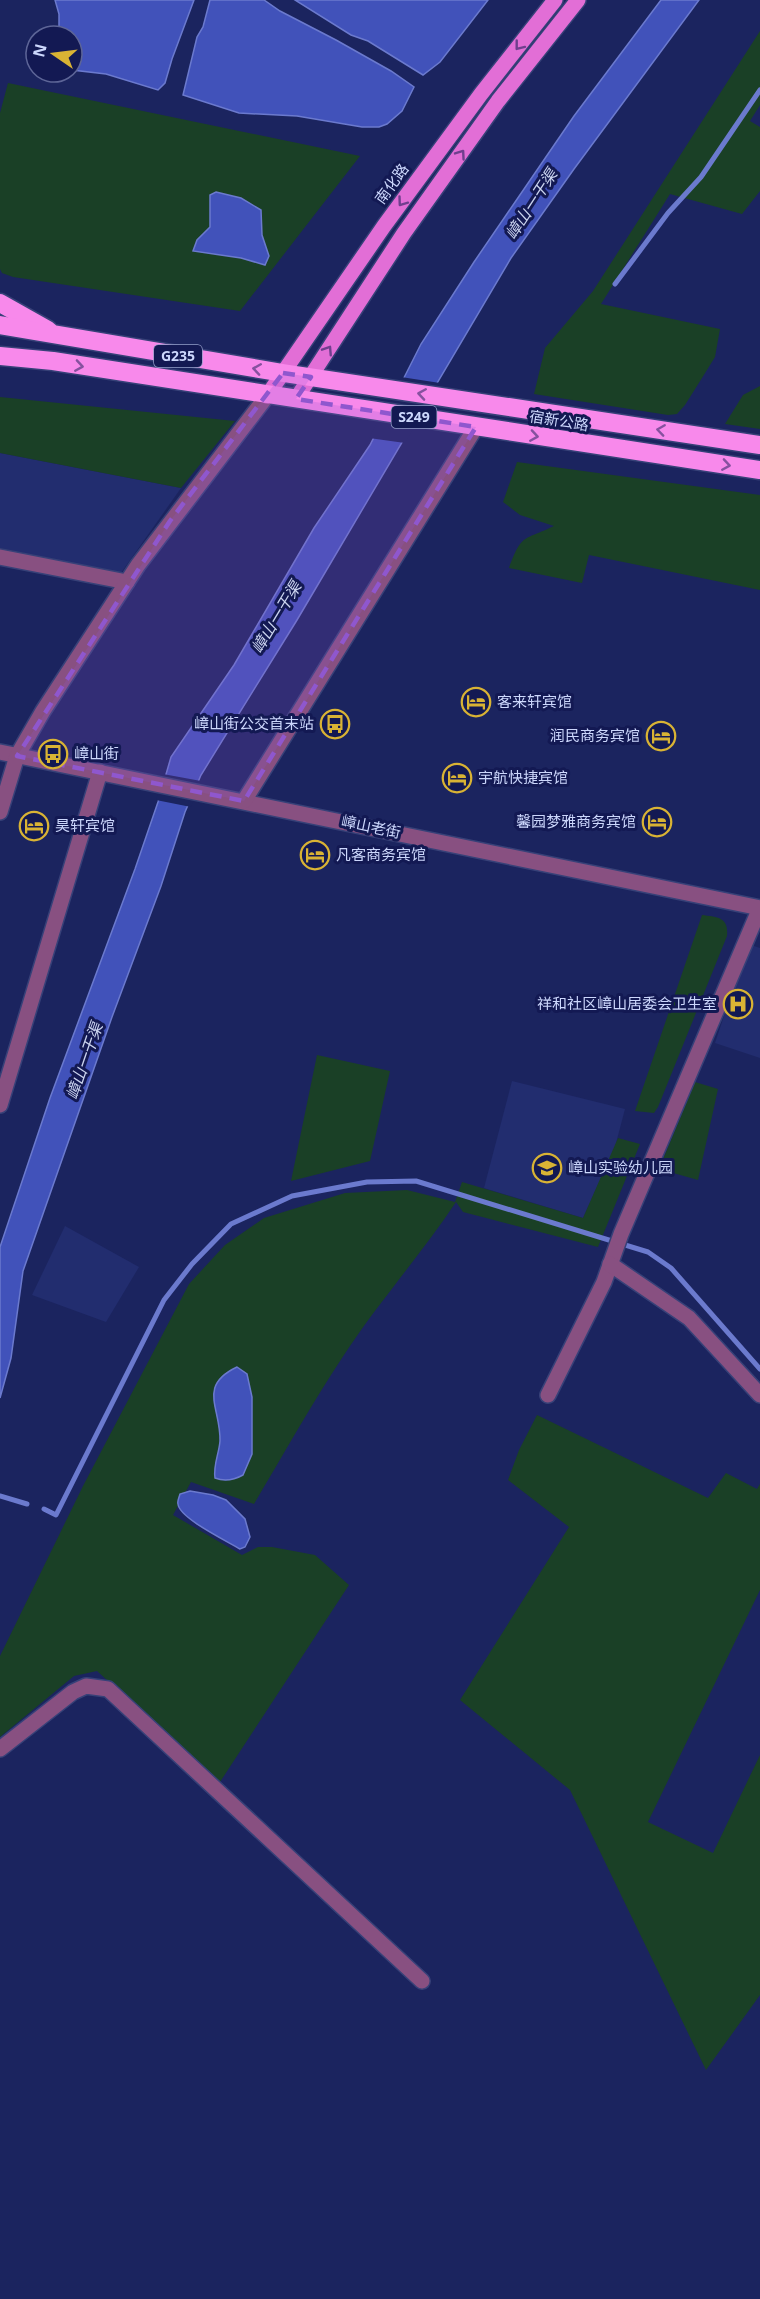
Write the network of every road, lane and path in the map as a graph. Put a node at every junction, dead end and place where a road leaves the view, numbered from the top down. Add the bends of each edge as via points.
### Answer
1 (555, 0) edge
2 (578, 0) edge
3 (0, 303) edge
4 (0, 325) edge
5 (60, 337) junction
6 (0, 356) edge
7 (53, 361) junction
8 (0, 366) edge
9 (283, 373) junction
10 (311, 377) junction
11 (357, 384) joint
12 (267, 396) junction
13 (296, 399) junction
14 (352, 407) joint
15 (476, 427) junction
16 (760, 445) edge
17 (760, 470) edge
18 (0, 556) edge
19 (127, 582) junction
20 (0, 752) edge
21 (17, 756) junction
22 (106, 773) junction
23 (244, 801) junction
24 (0, 812) edge
25 (760, 908) edge
26 (0, 1105) edge
27 (610, 1264) junction
28 (548, 1395) dead end
29 (760, 1395) edge
30 (0, 1749) edge
31 (422, 1982) dead end

1 -> 9 main road, 南化路 via 391,216
10 -> 2 main road via 410,224 498,101
3 - 5 highway
4 - 5 highway, G235
9 -> 5 highway, G235
6 - 7 highway, G235
7 - 8 highway
7 -> 12 highway, G235
9 - 10 highway, G235
9 - 12 main road, 南化路
10 - 11 highway, G235
10 - 13 main road
16 -> 11 highway, 宿新公路 / S249
12 - 13 highway, G235
12 - 19 street
13 - 14 highway, G235
14 - 15 highway, 宿新公路 / S249
15 -> 17 highway, 宿新公路
15 - 23 street
18 - 19 street
19 - 21 street
20 - 21 street, 嶂山老街
21 - 22 street, 嶂山老街
21 - 24 street
22 - 23 street, 嶂山老街
22 - 26 street
23 - 25 street, 嶂山老街
25 - 27 street
27 - 28 street
27 - 29 street via 689,1317
30 - 31 street via 73,1692 86,1686 108,1689

